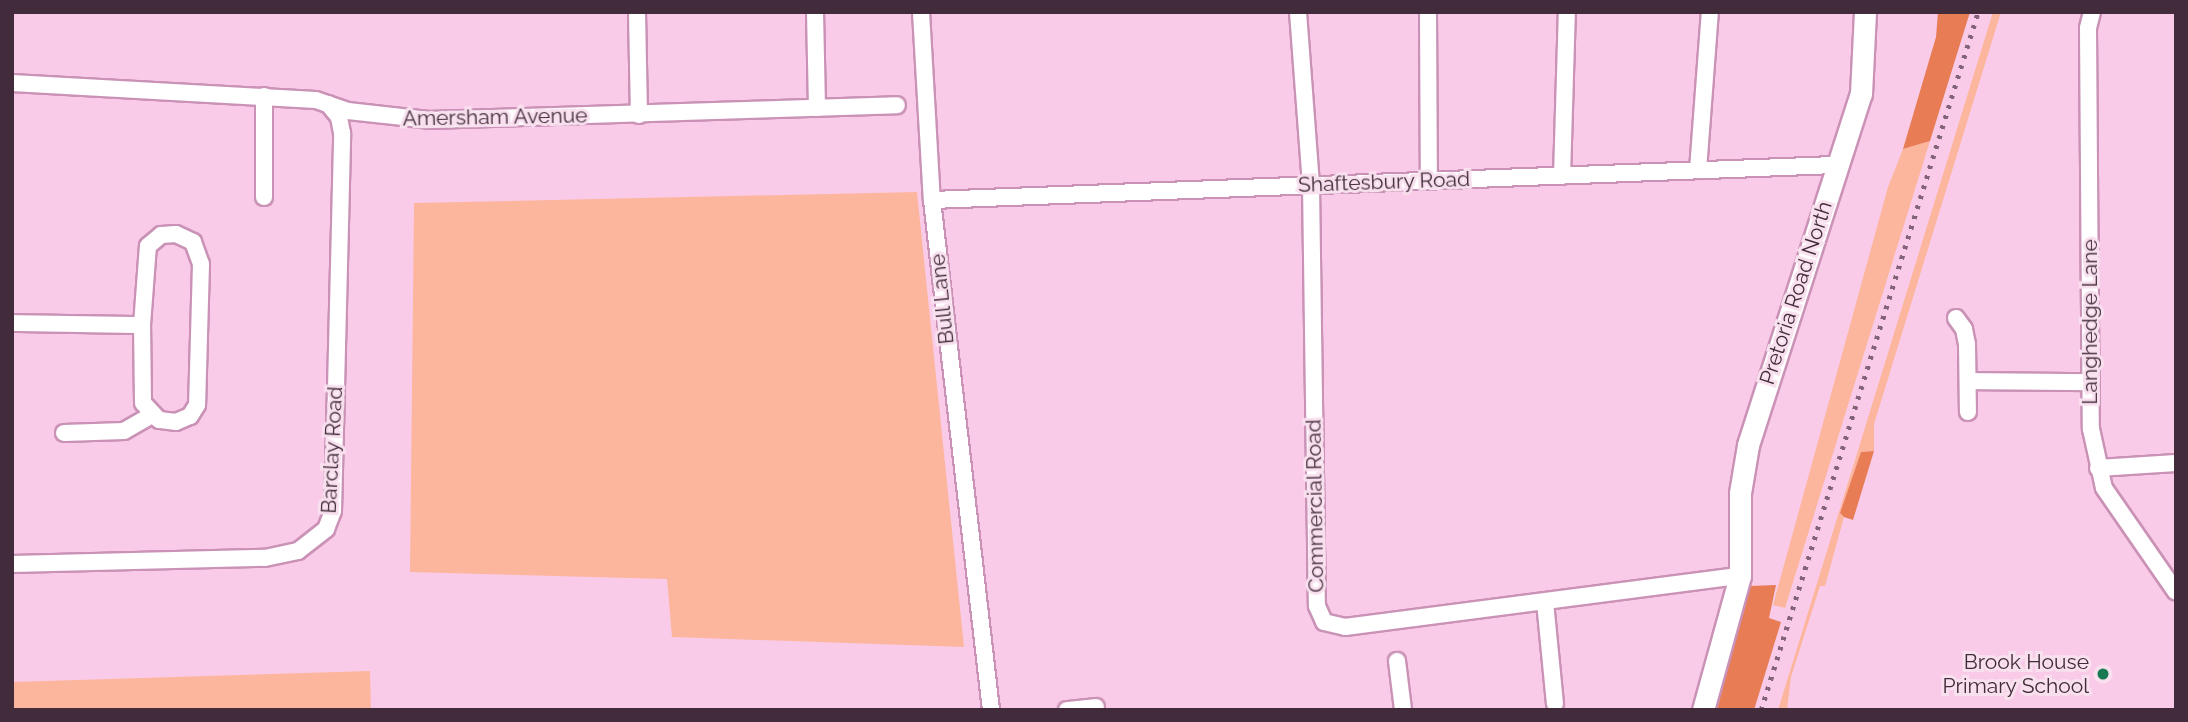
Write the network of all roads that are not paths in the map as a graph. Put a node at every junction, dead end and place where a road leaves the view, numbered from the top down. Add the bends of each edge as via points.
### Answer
1 (637, 12) edge
2 (815, 12) edge
3 (921, 12) edge
4 (1298, 12) edge
5 (1428, 12) edge
6 (1567, 12) edge
7 (1710, 12) edge
8 (1865, 12) edge
9 (2090, 20) edge
10 (12, 83) edge
11 (264, 96) junction
12 (326, 102) junction
13 (897, 105) dead end
14 (817, 108) junction
15 (374, 114) junction
16 (639, 115) junction
17 (342, 132) junction
18 (1836, 165) junction
19 (1698, 170) junction
20 (1562, 176) junction
21 (1429, 181) junction
22 (1311, 185) junction
23 (264, 197) dead end
24 (932, 200) junction
25 (1956, 318) dead end
26 (12, 323) edge
27 (142, 325) junction
28 (1968, 381) junction
29 (2089, 382) junction
30 (1968, 412) dead end
31 (152, 415) junction
32 (64, 433) dead end
33 (2176, 463) edge
34 (2098, 468) junction
35 (12, 564) edge
36 (1740, 576) junction
37 (2176, 592) edge
38 (1545, 602) junction
39 (1397, 661) dead end
40 (1555, 704) dead end
41 (1096, 707) dead end
42 (991, 710) edge
43 (1067, 710) edge
44 (1403, 710) edge
45 (1703, 710) edge

1 - 16 street
2 - 14 street
3 - 24 street, Bull Lane
4 - 22 street, Commercial Road
5 - 21 street
6 - 20 street
7 - 19 street
8 - 18 street, Pretoria Road North via 1861,94
9 - 29 street, Langhedge Lane
10 - 11 street, Amersham Avenue
11 - 12 street, Amersham Avenue
11 - 23 street
12 - 15 street, Amersham Avenue
12 - 17 street, Barclay Road via 339,117
13 - 14 street, Amersham Avenue
14 - 16 street, Amersham Avenue
15 - 16 street, Amersham Avenue via 429,120
15 - 17 street via 349,119
17 - 35 street, Barclay Road via 333,511 326,529 298,551 265,558
18 - 19 street, Shaftesbury Road
18 - 36 street, Pretoria Road North via 1748,445 1740,493
19 - 20 street, Shaftesbury Road
20 - 21 street, Shaftesbury Road
21 - 22 street, Shaftesbury Road
22 - 24 street, Shaftesbury Road
22 - 38 street, Commercial Road via 1317,606 1324,622 1345,627
24 - 42 street, Bull Lane
25 - 28 street via 1964,329
26 - 27 street
27 - 31 street via 143,403
27 - 31 street via 148,246 161,235 184,236 193,242 200,257 197,405 190,416 176,422
28 - 29 street
28 - 30 street
29 - 34 street, Langhedge Lane
31 - 32 street via 124,431
33 - 34 street
34 - 37 street, Langhedge Lane via 2104,488 2155,569
36 - 38 street, Commercial Road
36 - 45 street, Pretoria Road North
38 - 40 street
39 - 44 street
41 - 43 street

